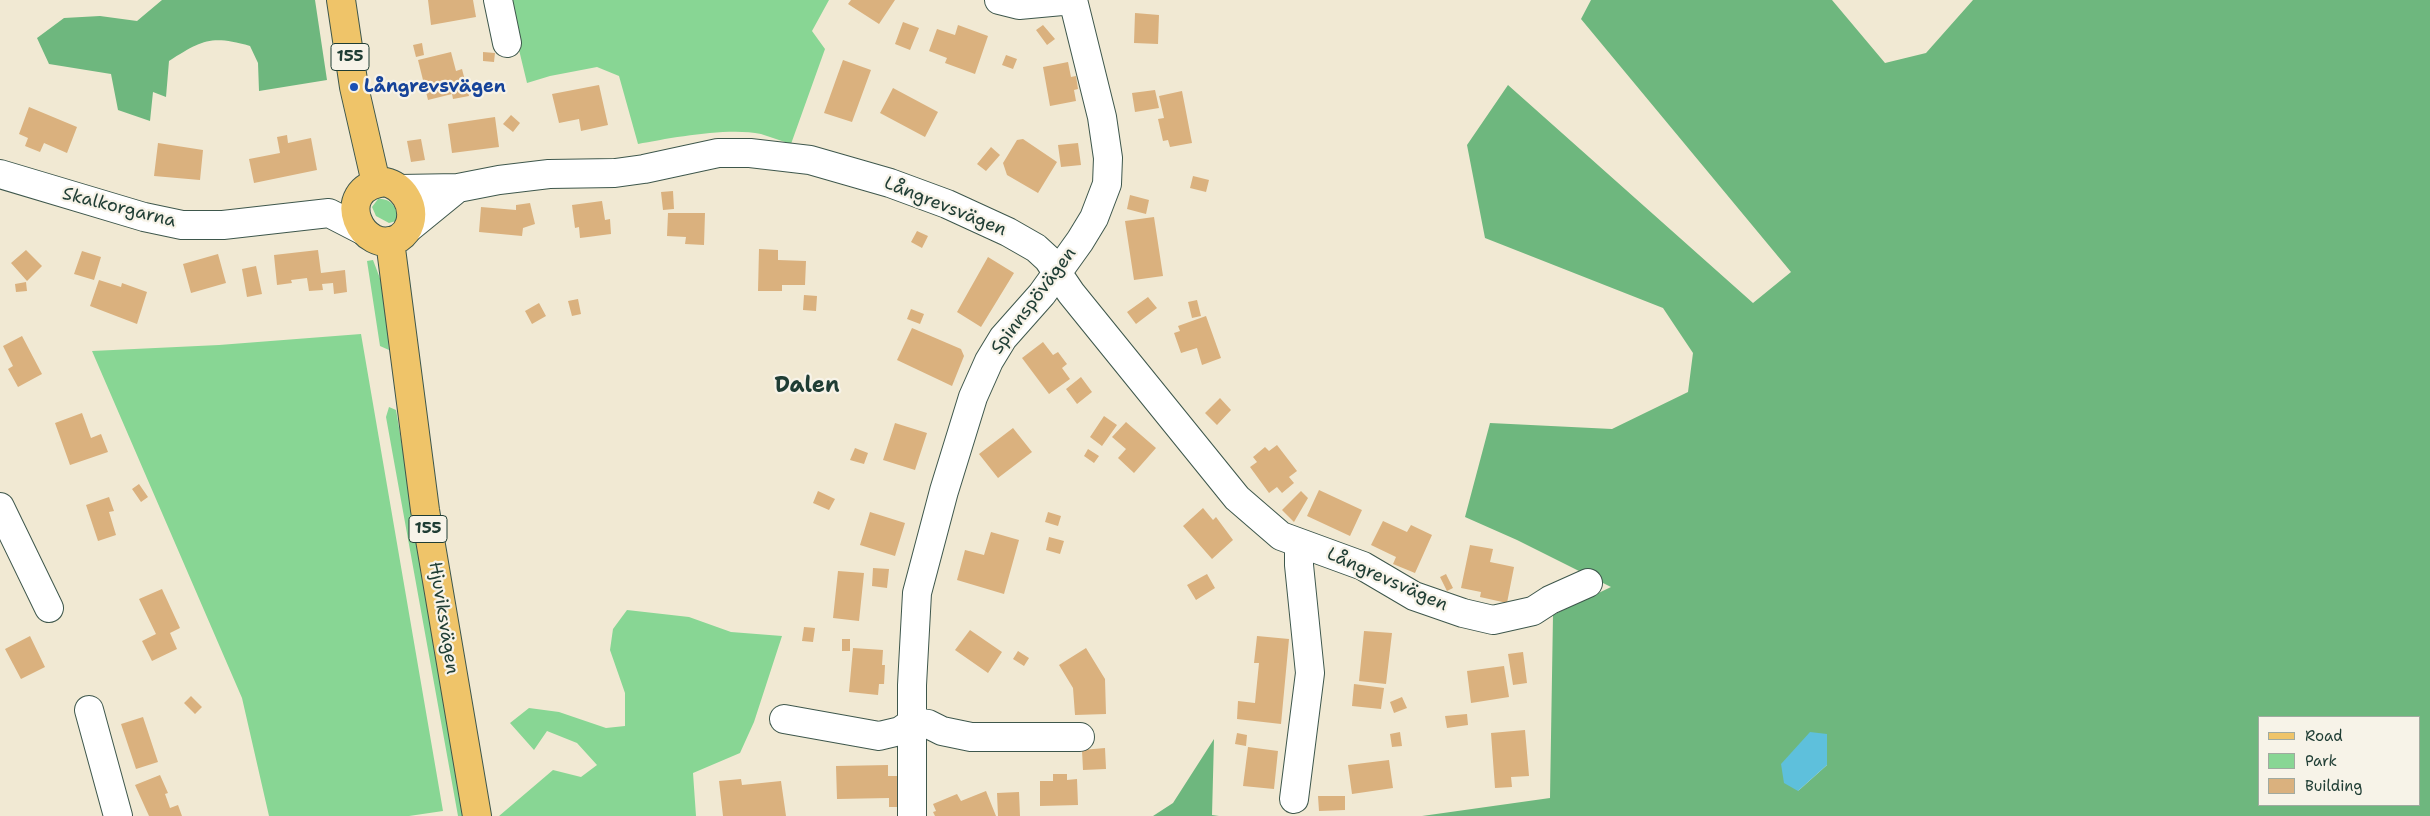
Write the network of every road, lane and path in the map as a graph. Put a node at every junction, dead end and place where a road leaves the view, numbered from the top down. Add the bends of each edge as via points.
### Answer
1 (342, 0) edge
2 (498, 0) edge
3 (999, 0) edge
4 (1073, 0) edge
5 (507, 43) dead end
6 (0, 174) edge
7 (458, 188) junction
8 (378, 189) junction
9 (329, 213) junction
10 (362, 230) junction
11 (399, 234) junction
12 (1058, 273) junction
13 (0, 507) edge
14 (1299, 543) junction
15 (1588, 583) dead end
16 (49, 608) dead end
17 (89, 710) dead end
18 (784, 720) dead end
19 (913, 722) junction
20 (1080, 737) dead end
21 (1294, 799) dead end
22 (118, 816) edge
23 (477, 816) edge
24 (912, 816) edge

1 - 8 main road, Hjuviksvägen / 155 via 354,87
2 - 5 street
3 - 4 street via 1019,5
4 - 12 street, Spinnspövägen via 1102,117 1108,158 1107,184 1094,218
6 - 9 street, Skalkorgarna via 144,217 182,224 223,225
7 - 8 street, Långrevsvägen
7 - 11 street, Långrevsvägen
7 - 12 street, Långrevsvägen via 549,174 615,173 718,153 775,155 810,160 890,183 946,204 1036,248
8 - 9 street, Skalkorgarna via 338,204
8 - 10 main road, Hjuviksvägen / 155 via 356,202
8 - 11 main road, Hjuviksvägen / 155 via 410,203 411,220
9 - 10 street
10 - 11 main road via 374,239
11 - 23 main road, Hjuviksvägen / 155 via 425,510
12 - 14 street, Långrevsvägen via 1182,433 1210,462 1237,498 1281,536
12 - 19 street, Spinnspövägen via 1003,338 989,360 973,397 917,593
13 - 16 street
14 - 15 street, Långrevsvägen via 1363,566 1414,596 1493,620 1533,611
14 - 21 street, Långrevsvägen via 1310,673
17 - 22 street
18 - 19 street via 879,736 900,731
19 - 20 street via 971,736
19 - 24 street, Spinnspövägen

